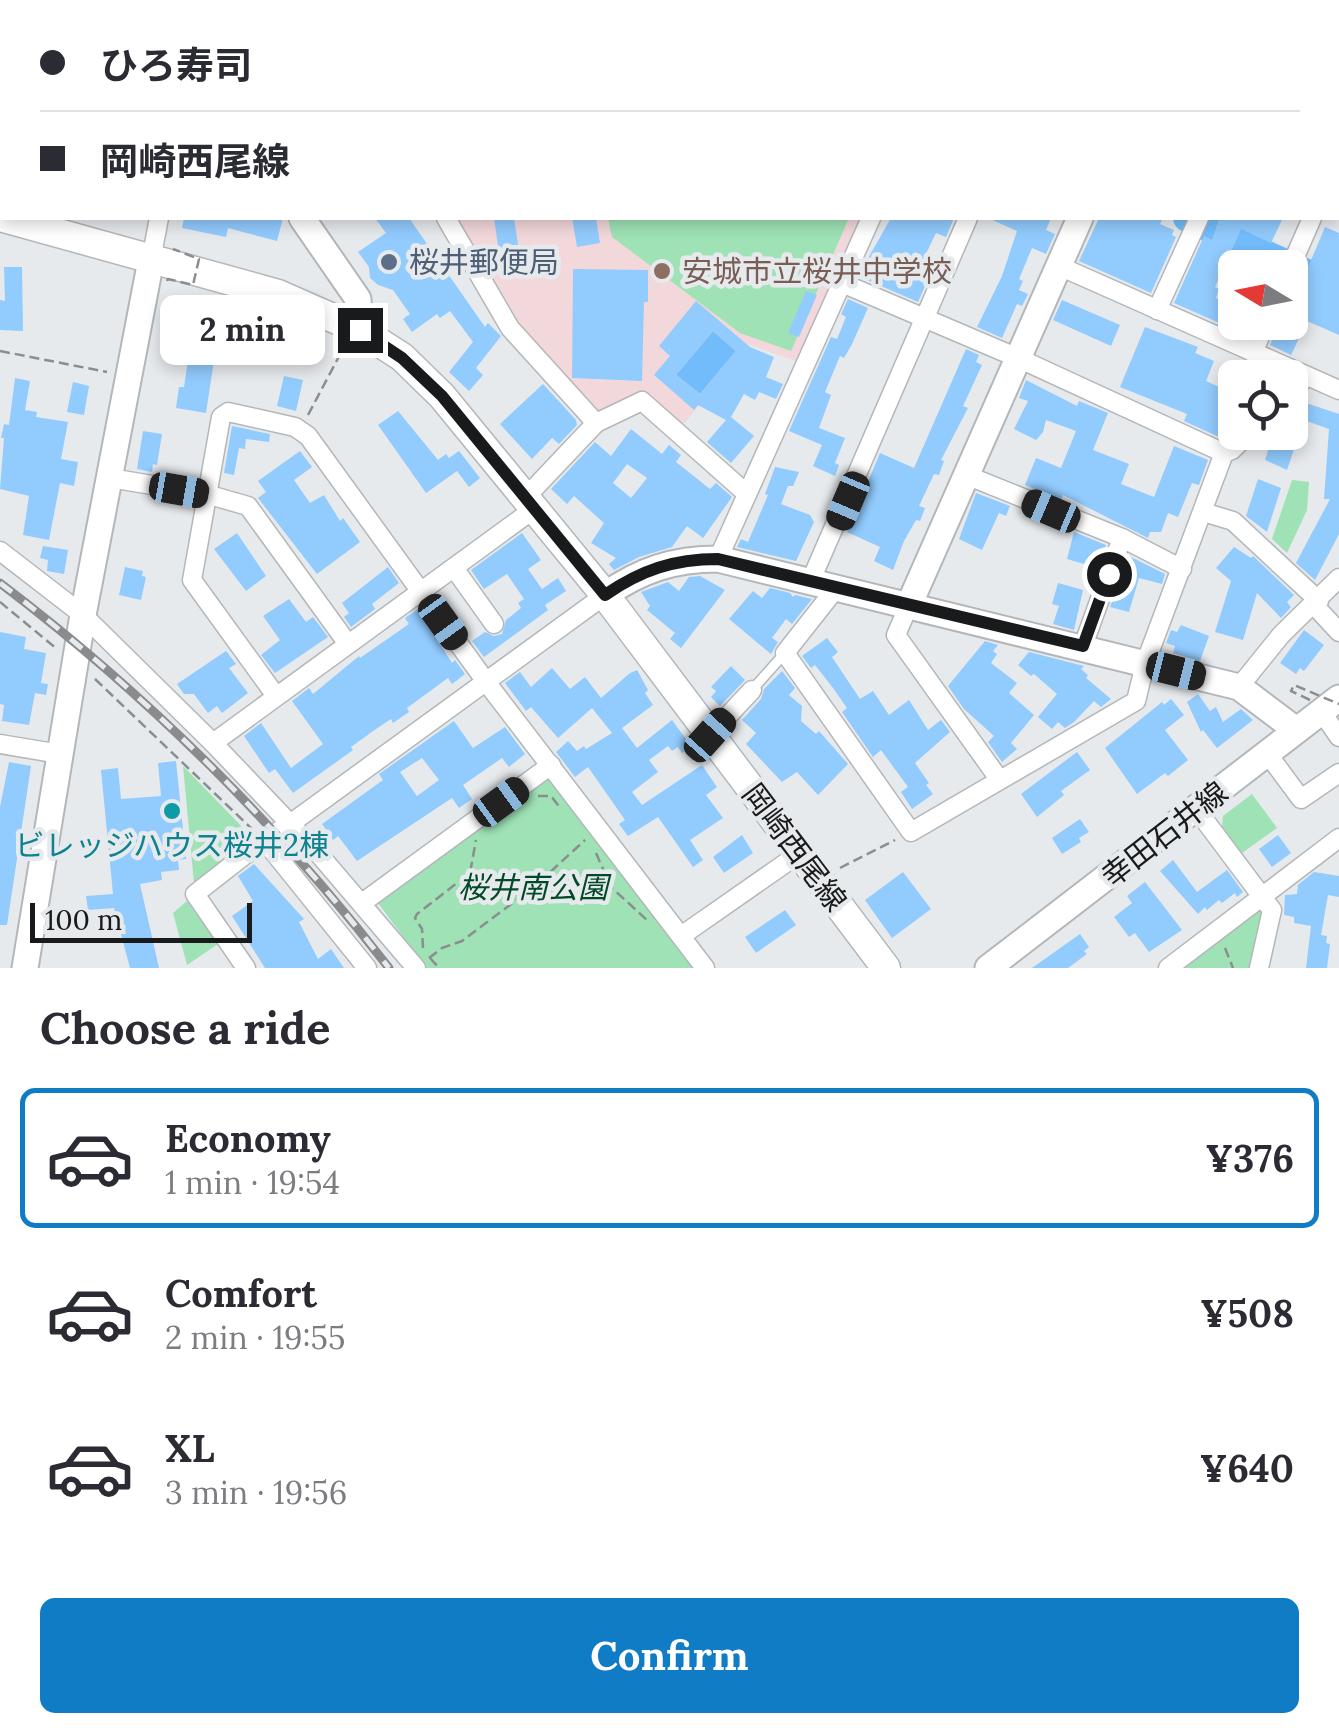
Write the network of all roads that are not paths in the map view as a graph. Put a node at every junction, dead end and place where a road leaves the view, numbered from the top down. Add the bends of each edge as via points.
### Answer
1 (12, 220) edge
2 (158, 220) edge
3 (303, 220) edge
4 (447, 220) edge
5 (870, 220) edge
6 (967, 220) edge
7 (1079, 220) edge
8 (1198, 220) edge
9 (1311, 220) edge
10 (1298, 250) edge
11 (164, 264) junction
12 (1059, 266) junction
13 (842, 283) junction
14 (1157, 310) junction
15 (925, 318) junction
16 (352, 338) junction
17 (1258, 340) edge
18 (1252, 353) junction
19 (1018, 358) junction
20 (1268, 360) edge
21 (1308, 377) edge
22 (1339, 390) edge
23 (596, 423) junction
24 (1232, 450) edge
25 (1224, 453) junction
26 (966, 474) junction
27 (110, 478) junction
28 (206, 494) junction
29 (748, 494) junction
30 (530, 503) junction
31 (1203, 512) junction
32 (1122, 538) junction
33 (0, 551) edge
34 (718, 559) junction
35 (454, 568) junction
36 (1182, 569) junction
37 (1339, 578) edge
38 (811, 580) junction
39 (838, 587) junction
40 (421, 592) junction
41 (605, 595) junction
42 (1316, 603) junction
43 (909, 605) junction
44 (83, 615) junction
45 (494, 624) dead end
46 (1339, 632) edge
47 (348, 644) junction
48 (1083, 646) junction
49 (785, 653) junction
50 (1145, 664) junction
51 (487, 683) junction
52 (1238, 687) junction
53 (752, 690) joint
54 (276, 696) junction
55 (1327, 703) edge
56 (1296, 730) junction
57 (710, 735) junction
58 (1339, 737) edge
59 (213, 743) junction
60 (0, 744) edge
61 (1267, 753) junction
62 (60, 754) junction
63 (551, 765) junction
64 (1339, 773) edge
65 (999, 779) junction
66 (1198, 810) junction
67 (290, 824) junction
68 (1339, 838) edge
69 (264, 840) junction
70 (800, 853) junction
71 (1263, 896) junction
72 (362, 902) junction
73 (681, 936) junction
74 (422, 963) edge
75 (0, 964) edge
76 (10, 968) edge
77 (25, 968) edge
78 (246, 968) edge
79 (367, 968) edge
80 (705, 968) edge
81 (886, 968) edge
82 (988, 968) edge
83 (1168, 968) edge
84 (1260, 968) edge

1 - 11 main road, 岡崎西尾線
2 - 11 street
3 - 16 street via 358,299
4 - 23 street via 510,328
5 - 13 street
6 - 15 street
7 - 12 street
8 - 14 street
9 - 10 street
11 - 16 main road, 岡崎西尾線 via 278,294
11 - 27 street
12 - 14 street
12 - 19 street
13 - 15 street
13 - 29 street
14 - 18 street
15 - 19 street
15 - 38 street
16 - 30 main road, 岡崎西尾線 via 402,358
17 - 18 street
18 - 20 street
19 - 25 street
19 - 26 street
21 - 22 street
23 - 29 street via 642,401
23 - 30 street
24 - 25 street
25 - 31 street
26 - 32 street
26 - 43 street
27 - 28 street
27 - 44 street
28 - 40 street via 221,418 228,412 301,429
28 - 47 street via 248,506
28 - 54 street via 192,580
29 - 34 street
30 - 35 street
30 - 41 main road, 岡崎西尾線
31 - 36 street
31 - 42 street via 1233,520
32 - 36 street
32 - 48 street
33 - 44 street
34 - 38 street
34 - 41 street via 649,569
35 - 40 street
35 - 45 street
36 - 50 street
37 - 42 street
38 - 39 street
39 - 43 street
39 - 49 street
40 - 47 street
40 - 51 street
41 - 51 street
41 - 57 main road, 岡崎西尾線
42 - 46 street
42 - 52 street
43 - 48 street
43 - 65 street via 896,635
44 - 59 street
44 - 62 street
47 - 54 street
48 - 50 street
49 - 53 lane
49 - 65 street via 911,832
50 - 52 street
50 - 65 street via 1136,701
51 - 63 street
51 - 67 street
52 - 56 street
53 - 57 street
54 - 59 street
55 - 56 street, 幸田石井線
55 - 58 street
56 - 61 street, 幸田石井線
57 - 70 main road, 岡崎西尾線
59 - 67 street
60 - 62 street
61 - 64 street via 1301,799
61 - 66 street, 幸田石井線
62 - 77 street
63 - 72 street
63 - 73 street
66 - 71 street
66 - 82 street, 幸田石井線
67 - 69 street
67 - 72 street
68 - 71 street
69 - 78 street via 195,894
69 - 79 street
70 - 73 street
70 - 81 main road, 岡崎西尾線
71 - 83 street
71 - 84 street via 1272,910
72 - 74 street
73 - 80 street
75 - 76 street

